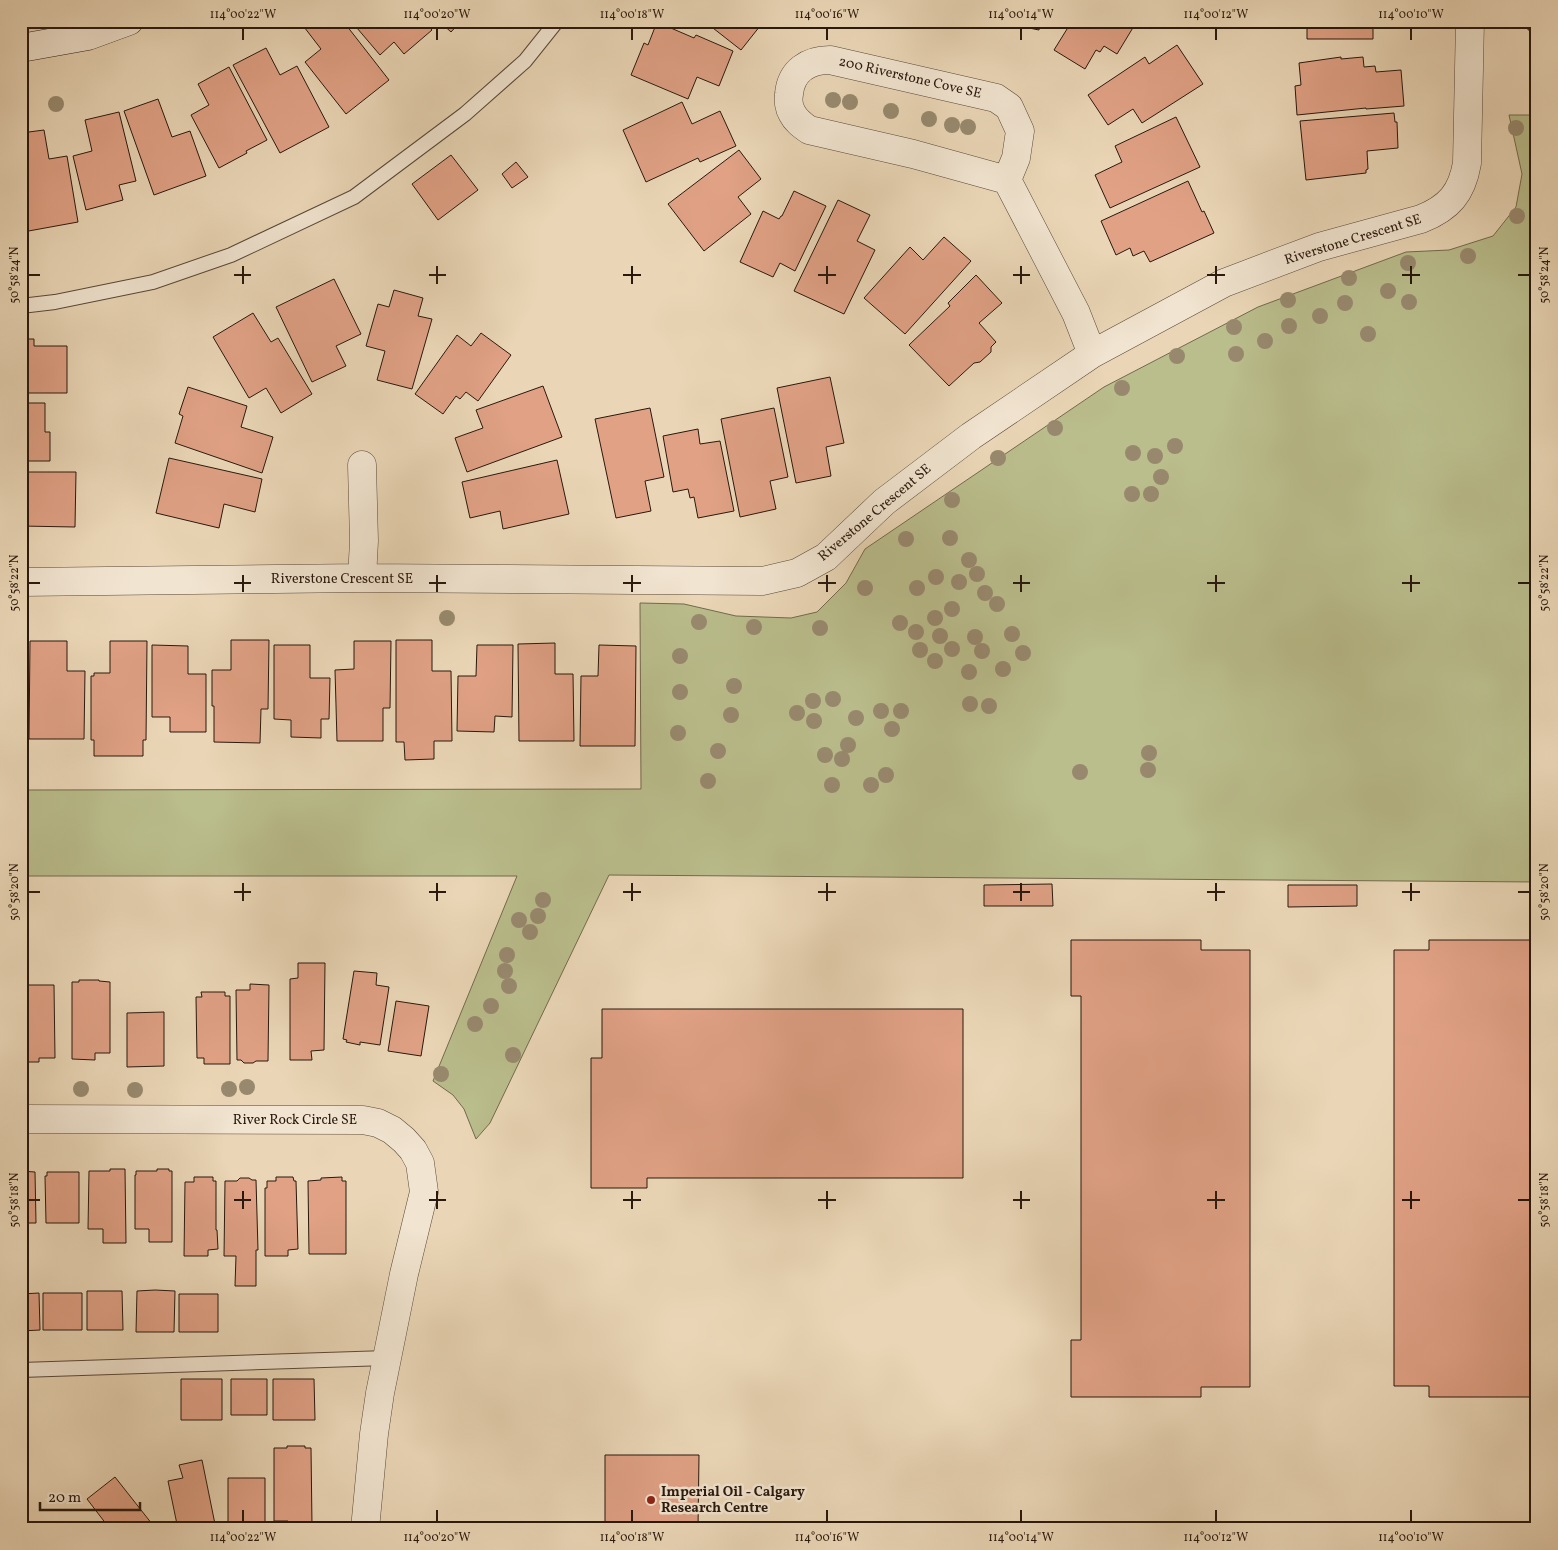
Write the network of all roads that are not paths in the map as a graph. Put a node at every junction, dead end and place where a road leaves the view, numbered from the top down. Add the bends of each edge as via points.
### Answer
1 (129, 21) edge
2 (557, 21) edge
3 (1470, 21) edge
4 (21, 48) edge
5 (1007, 180) junction
6 (21, 306) edge
7 (1092, 354) junction
8 (362, 466) dead end
9 (362, 578) junction
10 (21, 582) edge
11 (21, 1120) edge
12 (387, 1358) junction
13 (21, 1370) edge
14 (365, 1529) edge

1 - 4 street via 88,36
2 - 6 lane via 525,61 465,114 354,197 231,255 153,282
3 - 7 street, Riverstone Crescent SE via 1467,164 1461,187 1445,207 1421,219 1319,247 1224,283
5 - 5 street, 200 Riverstone Cove SE via 1016,158 1020,131 1009,107 996,98 830,60 809,63 794,77 788,99 792,112 809,130
5 - 7 street via 1076,313
7 - 9 street, Riverstone Crescent SE via 971,436 884,502 826,556 797,573 762,581
8 - 9 street
9 - 10 street, Riverstone Crescent SE
11 - 12 street, River Rock Circle SE via 363,1120 392,1130 413,1150 420,1163 424,1192
12 - 13 lane
12 - 14 street, River Rock Circle SE via 374,1434

